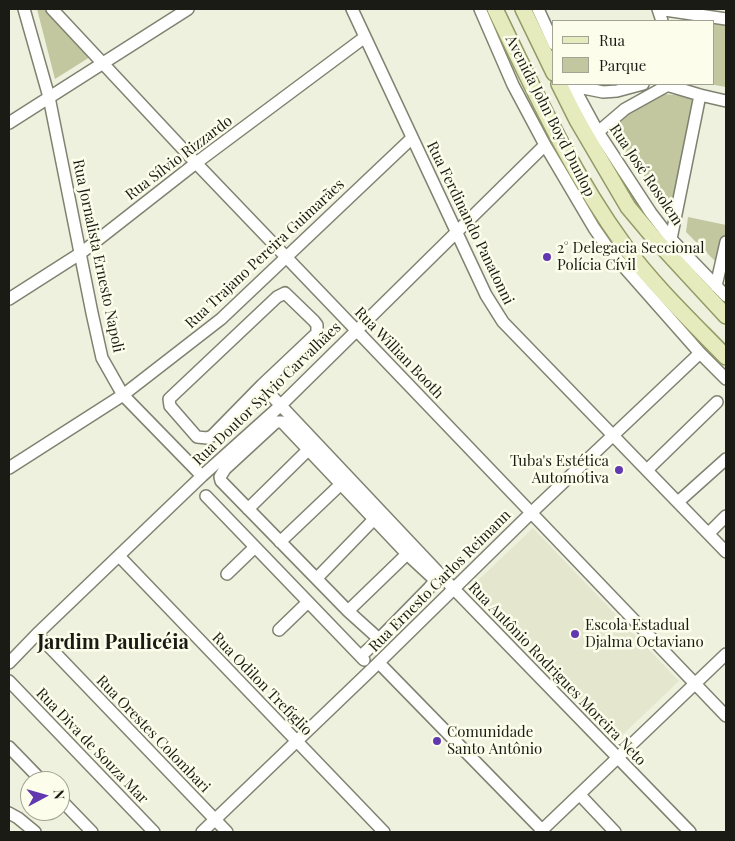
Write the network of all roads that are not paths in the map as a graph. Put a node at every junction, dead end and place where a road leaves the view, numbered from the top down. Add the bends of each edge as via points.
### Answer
1 (24, 9) edge
2 (52, 9) edge
3 (188, 9) edge
4 (352, 9) edge
5 (480, 9) edge
6 (495, 9) edge
7 (522, 9) edge
8 (538, 9) edge
9 (658, 9) edge
10 (675, 14) edge
11 (721, 15) edge
12 (365, 37) junction
13 (552, 40) edge
14 (101, 62) junction
15 (552, 69) edge
16 (568, 85) edge
17 (569, 85) edge
18 (572, 85) edge
19 (640, 85) edge
20 (666, 85) edge
21 (671, 85) edge
22 (700, 95) junction
23 (50, 97) junction
24 (726, 100) edge
25 (9, 123) edge
26 (598, 132) junction
27 (412, 138) junction
28 (545, 145) junction
29 (196, 163) junction
30 (456, 231) junction
31 (671, 239) junction
32 (726, 242) edge
33 (80, 252) junction
34 (286, 258) junction
35 (716, 286) junction
36 (726, 296) edge
37 (9, 299) edge
38 (726, 316) edge
39 (356, 330) junction
40 (700, 353) junction
41 (726, 356) edge
42 (726, 379) edge
43 (265, 388) junction
44 (123, 395) junction
45 (717, 402) dead end
46 (280, 406) junction
47 (614, 436) junction
48 (308, 450) junction
49 (726, 459) edge
50 (9, 468) edge
51 (647, 470) junction
52 (202, 476) junction
53 (341, 484) junction
54 (206, 496) dead end
55 (678, 502) junction
56 (248, 509) junction
57 (531, 513) junction
58 (378, 515) junction
59 (726, 516) edge
60 (709, 533) junction
61 (280, 542) junction
62 (255, 547) junction
63 (726, 552) edge
64 (407, 554) junction
65 (119, 556) junction
66 (227, 574) dead end
67 (317, 578) junction
68 (453, 588) junction
69 (308, 602) junction
70 (348, 611) junction
71 (279, 630) dead end
72 (37, 634) junction
73 (379, 639) junction
74 (726, 654) edge
75 (361, 656) junction
76 (9, 664) edge
77 (376, 666) junction
78 (9, 682) edge
79 (696, 684) junction
80 (726, 716) edge
81 (295, 742) junction
82 (9, 746) edge
83 (618, 757) junction
84 (33, 771) edge
85 (580, 795) junction
86 (70, 809) edge
87 (12, 814) edge
88 (215, 819) junction
89 (542, 831) edge
90 (35, 832) edge
91 (92, 832) edge
92 (154, 832) edge
93 (202, 832) edge
94 (227, 832) edge
95 (384, 832) edge
96 (615, 832) edge
97 (690, 832) edge

1 - 23 street, Rua Jornalista Ernesto Napoli
2 - 14 street, Rua Willian Booth
3 - 14 street
4 - 12 street, Rua Ferdinando Panatonni
5 - 28 street via 513,85
6 - 41 main road, Avenida John Boyd Dunlop via 570,162 598,208 651,277
7 - 15 main road, Avenida John Boyd Dunlop
8 - 13 street
9 - 10 street
10 - 11 street
12 - 27 street, Rua Ferdinando Panatonni
12 - 29 street, Rua Sílvio Rizzardo
14 - 23 street
14 - 29 street, Rua Willian Booth
16 - 38 main road, Avenida John Boyd Dunlop via 577,120 628,207
17 - 26 street, Rua José Rosolem
18 - 19 street via 617,92
20 - 26 street via 625,109
21 - 22 street
22 - 24 street
22 - 31 street
23 - 25 street
23 - 33 street, Rua Jornalista Ernesto Napoli
26 - 31 street, Rua José Rosolem
27 - 30 street, Rua Ferdinando Panatonni
27 - 34 street, Rua Trajano Pereira Guimarães
28 - 30 street, Rua Doutor Sylvio Carvalhães
28 - 40 street via 610,251
29 - 33 street, Rua Sílvio Rizzardo
29 - 34 street, Rua Willian Booth
30 - 39 street, Rua Doutor Sylvio Carvalhães
30 - 47 street, Rua Ferdinando Panatonni via 486,295 503,322
31 - 35 street, Rua José Rosolem
32 - 35 street
33 - 37 street, Rua Sílvio Rizzardo
33 - 44 street, Rua Jornalista Ernesto Napoli via 100,350
34 - 39 street, Rua Willian Booth
34 - 44 street, Rua Trajano Pereira Guimarães via 221,319
35 - 36 street, Rua José Rosolem
39 - 46 street, Rua Doutor Sylvio Carvalhães
39 - 57 street, Rua Willian Booth
40 - 42 street
40 - 47 street, Rua Ernesto Carlos Reimann
43 - 43 street via 318,331 314,321 286,292 277,297 169,402 197,437 207,438
43 - 46 street, Rua Antônio Rodrigues Moreira Neto
44 - 50 street, Rua Trajano Pereira Guimarães
44 - 52 street, Rua Jornalista Ernesto Napoli
45 - 51 street
46 - 52 street, Rua Doutor Sylvio Carvalhães
46 - 58 street, Rua Antônio Rodrigues Moreira Neto
47 - 51 street, Rua Ferdinando Panatonni
47 - 57 street, Rua Ernesto Carlos Reimann
48 - 53 street
48 - 56 street
48 - 56 street via 278,421 225,469 220,481
49 - 55 street
51 - 55 street, Rua Ferdinando Panatonni
52 - 65 street, Rua Doutor Sylvio Carvalhães
53 - 58 street
53 - 61 street
54 - 62 street
55 - 60 street, Rua Ferdinando Panatonni
56 - 61 street
57 - 68 street, Rua Ernesto Carlos Reimann
57 - 79 street, Rua Willian Booth
58 - 64 street
58 - 67 street
58 - 68 street, Rua Antônio Rodrigues Moreira Neto
59 - 60 street
60 - 63 street, Rua Ferdinando Panatonni
61 - 67 street
62 - 66 street
62 - 69 street
64 - 70 street
64 - 73 street via 432,576 434,582
65 - 72 street, Rua Doutor Sylvio Carvalhães
65 - 81 street, Rua Odilon Trefíglio
67 - 70 street
68 - 77 street, Rua Ernesto Carlos Reimann
68 - 83 street, Rua Antônio Rodrigues Moreira Neto
69 - 71 street
69 - 75 street
70 - 73 street
72 - 76 street, Rua Doutor Sylvio Carvalhães
72 - 88 street, Rua Orestes Colombari
73 - 75 street
74 - 79 street
75 - 77 street
77 - 81 street, Rua Ernesto Carlos Reimann
77 - 89 street
78 - 92 street, Rua Diva de Souza Mar
79 - 80 street, Rua Willian Booth
79 - 83 street
81 - 88 street, Rua Ernesto Carlos Reimann
81 - 95 street, Rua Odilon Trefíglio
82 - 84 street
83 - 85 street
83 - 97 street, Rua Antônio Rodrigues Moreira Neto
85 - 89 street
85 - 96 street
86 - 91 street
87 - 90 street
88 - 93 street, Rua Ernesto Carlos Reimann
88 - 94 street, Rua Orestes Colombari

